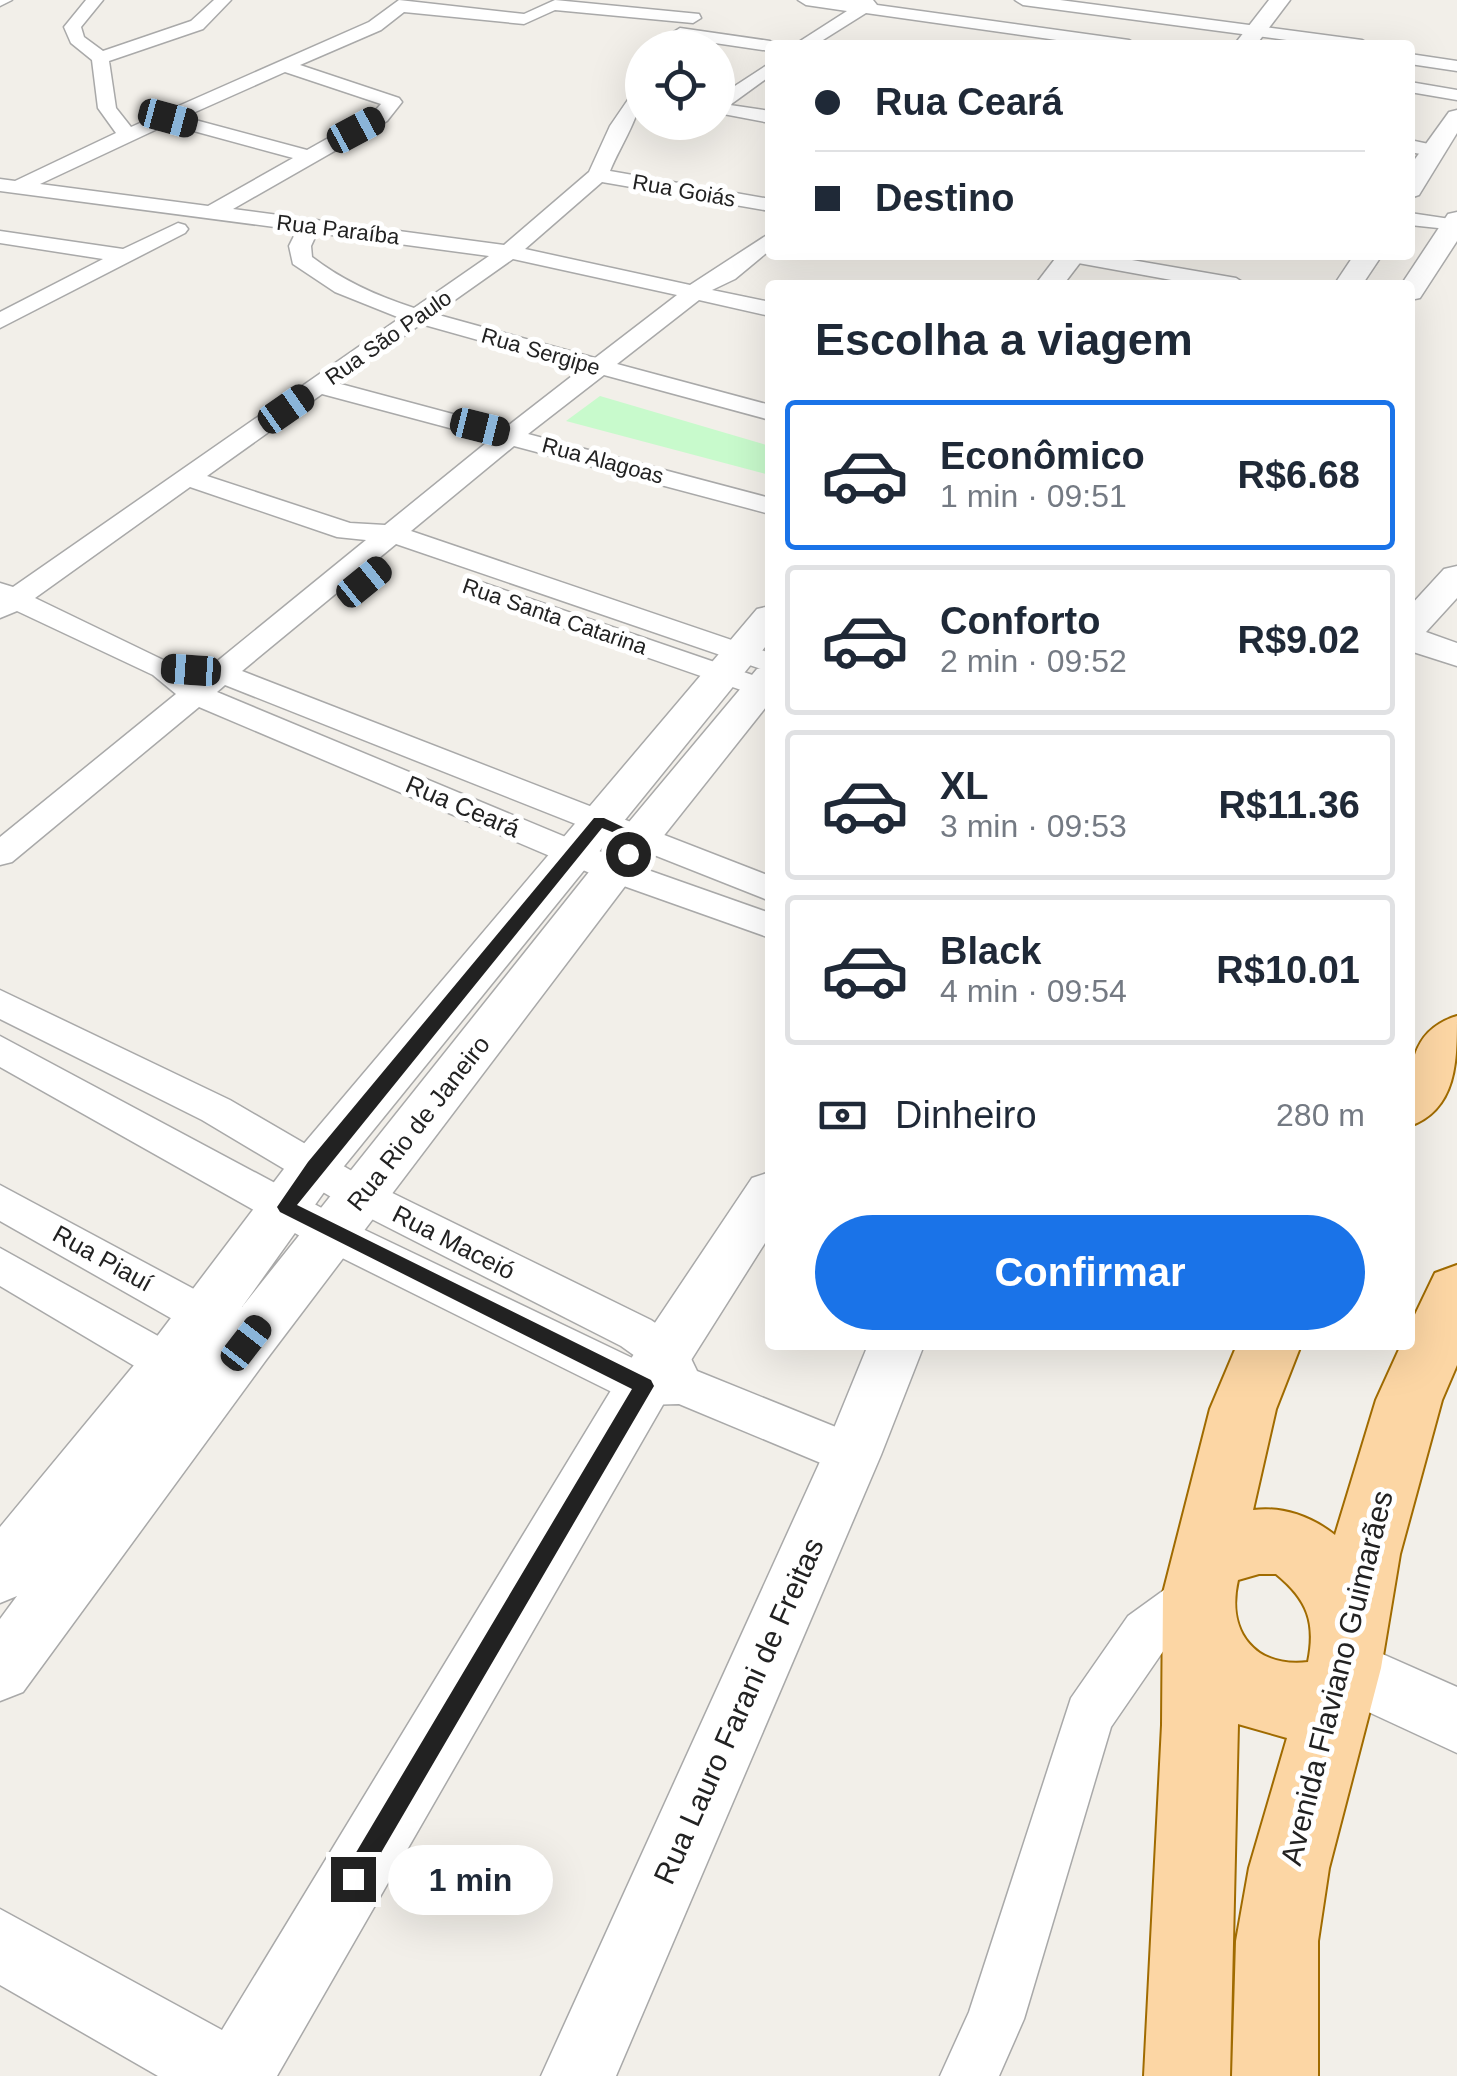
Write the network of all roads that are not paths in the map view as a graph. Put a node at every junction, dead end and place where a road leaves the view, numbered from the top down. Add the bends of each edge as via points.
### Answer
1 (95, 0) edge
2 (223, 0) edge
3 (710, 0) edge
4 (806, 0) edge
5 (1024, 0) edge
6 (1280, 0) edge
7 (1304, 0) edge
8 (1051, 2) edge
9 (406, 4) edge
10 (869, 4) edge
11 (693, 18) junction
12 (1019, 29) junction
13 (683, 30) edge
14 (1258, 37) edge
15 (811, 40) edge
16 (1005, 40) edge
17 (1095, 40) edge
18 (1297, 40) edge
19 (735, 44) edge
20 (765, 46) edge
21 (1415, 56) edge
22 (100, 58) junction
23 (1457, 62) edge
24 (286, 67) junction
25 (765, 72) edge
26 (1415, 88) edge
27 (735, 94) edge
28 (1457, 94) edge
29 (735, 109) edge
30 (765, 115) edge
31 (168, 118) junction
32 (625, 118) edge
33 (1457, 118) edge
34 (127, 135) junction
35 (1421, 148) edge
36 (306, 156) junction
37 (598, 176) junction
38 (9, 186) edge
39 (765, 203) edge
40 (208, 215) junction
41 (1415, 221) edge
42 (310, 223) junction
43 (1452, 227) edge
44 (178, 230) dead end
45 (1415, 230) edge
46 (0, 237) edge
47 (765, 243) edge
48 (509, 252) junction
49 (126, 256) junction
50 (1073, 264) edge
51 (1151, 280) edge
52 (1197, 280) edge
53 (1415, 284) edge
54 (706, 287) junction
55 (765, 297) edge
56 (765, 307) edge
57 (414, 320) junction
58 (0, 321) edge
59 (601, 378) junction
60 (324, 382) junction
61 (765, 412) edge
62 (765, 414) edge
63 (744, 430) junction
64 (529, 433) junction
65 (765, 436) edge
66 (188, 478) junction
67 (765, 489) edge
68 (765, 504) edge
69 (392, 547) junction
70 (517, 574) junction
71 (1457, 578) edge
72 (494, 594) junction
73 (5, 600) edge
74 (1415, 621) edge
75 (1415, 624) edge
76 (1415, 626) edge
77 (1457, 628) edge
78 (1457, 655) edge
79 (757, 666) edge
80 (219, 688) junction
81 (608, 846) junction
82 (0, 854) edge
83 (0, 882) edge
84 (765, 908) edge
85 (0, 1003) edge
86 (1457, 1036) edge
87 (75, 1041) junction
88 (0, 1050) edge
89 (43, 1072) junction
90 (1415, 1097) edge
91 (216, 1110) junction
92 (178, 1149) junction
93 (314, 1167) junction
94 (0, 1201) edge
95 (765, 1201) edge
96 (286, 1207) junction
97 (346, 1214) junction
98 (81, 1245) junction
99 (0, 1264) edge
100 (42, 1288) junction
101 (1457, 1292) edge
102 (205, 1316) junction
103 (894, 1350) edge
104 (1267, 1350) edge
105 (169, 1364) junction
106 (664, 1376) junction
107 (852, 1455) junction
108 (0, 1574) edge
109 (1202, 1595) junction
110 (1344, 1662) junction
111 (0, 1670) edge
112 (1457, 1720) edge
113 (0, 1945) edge
114 (233, 2076) edge
115 (578, 2076) edge
116 (969, 2076) edge
117 (1187, 2076) edge
118 (1275, 2076) edge

1 - 22 street via 72,27
2 - 22 street via 198,24
3 - 11 street
4 - 10 street
5 - 8 street
6 - 14 street
7 - 14 street
8 - 12 street
8 - 14 street
9 - 11 street via 524,18 555,5
9 - 24 street via 375,26
10 - 12 street
10 - 15 street
11 - 13 street
12 - 16 street
12 - 17 street
14 - 18 street
19 - 20 street
21 - 23 street
22 - 34 street via 107,108
24 - 31 street
24 - 36 street via 393,102 380,116
25 - 27 street
26 - 28 street
29 - 30 street
31 - 34 street
31 - 36 street
32 - 37 street, Rua São Paulo
33 - 35 street
34 - 38 street
36 - 40 street
37 - 39 street, Rua Goiás
37 - 48 street, Rua São Paulo
38 - 40 street, Rua Paraíba
40 - 42 street, Rua Paraíba
41 - 43 street
42 - 48 street, Rua Paraíba
42 - 57 street, Rua Sergipe via 301,259 318,275
43 - 45 street
43 - 53 street
44 - 49 street
46 - 49 street
47 - 54 street
48 - 54 street, Rua Paraíba
48 - 57 street, Rua São Paulo
49 - 58 street
50 - 51 street
50 - 52 street
54 - 55 street, Rua Paraíba
54 - 56 street, Rua Paraíba
54 - 59 street
57 - 59 street, Rua Sergipe
57 - 60 street, Rua São Paulo
59 - 61 street, Rua Sergipe
59 - 63 street, Rua Sergipe
59 - 64 street
60 - 64 street, Rua Alagoas
60 - 66 street, Rua São Paulo
62 - 63 street
63 - 65 street, Rua Sergipe
64 - 67 street, Rua Alagoas
64 - 68 street, Rua Alagoas
64 - 69 street
66 - 69 street, Rua Santa Catarina
66 - 73 street, Rua São Paulo
69 - 70 street, Rua Santa Catarina
69 - 72 street, Rua Santa Catarina
69 - 80 street
70 - 72 street
70 - 79 street, Rua Santa Catarina
71 - 74 street
72 - 79 street, Rua Santa Catarina
73 - 80 street, Rua Ceará
75 - 77 street
76 - 78 street
79 - 81 street, Rua Rio de Janeiro
80 - 81 street, Rua Ceará
80 - 82 street
80 - 83 street
81 - 84 street, Rua Ceará
81 - 93 street, Rua Rio de Janeiro
81 - 97 street, Rua Rio de Janeiro
85 - 87 street, Rua Maceió
86 - 90 main road
87 - 89 street
87 - 91 street, Rua Maceió
88 - 89 street, Rua Maceió
89 - 92 street, Rua Maceió
91 - 92 street
91 - 93 street, Rua Maceió
92 - 96 street, Rua Maceió
93 - 96 street, Rua Rio de Janeiro
93 - 97 street, Rua Maceió
94 - 98 street, Rua Piauí
95 - 106 street
96 - 97 street, Rua Maceió
96 - 102 street, Rua Rio de Janeiro
97 - 106 street, Rua Maceió
97 - 111 street, Rua Rio de Janeiro
98 - 100 street
98 - 102 street, Rua Piauí
99 - 100 street
100 - 105 street
101 - 110 main road, Avenida Flaviano Guimarães via 1410,1400 1365,1554
102 - 105 street, Rua Rio de Janeiro
103 - 107 street, Rua Lauro Farani de Freitas
104 - 109 main road via 1243,1409
105 - 108 street, Rua Rio de Janeiro
106 - 107 street, Rua Maceió
106 - 114 street
107 - 115 street, Rua Lauro Farani de Freitas
109 - 110 main road via 1228,1678 1247,1690 1310,1702
109 - 110 main road via 1240,1542 1298,1549 1326,1570
109 - 116 street via 1146,1633 1090,1716 995,2019
109 - 117 main road
110 - 112 street
110 - 118 main road, Avenida Flaviano Guimarães via 1288,1868 1277,1941
113 - 114 street

